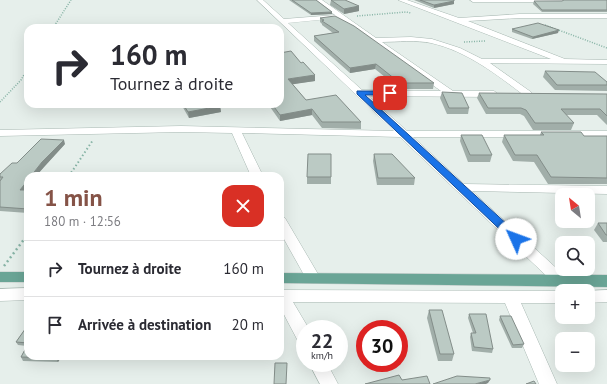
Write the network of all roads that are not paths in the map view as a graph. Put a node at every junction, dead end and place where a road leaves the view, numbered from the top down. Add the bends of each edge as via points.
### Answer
1 (260, 0) edge
2 (401, 0) edge
3 (473, 0) edge
4 (561, 0) edge
5 (320, 1) edge
6 (332, 1) edge
7 (520, 16) junction
8 (607, 16) edge
9 (341, 17) junction
10 (282, 21) junction
11 (455, 21) junction
12 (374, 40) junction
13 (480, 61) junction
14 (565, 62) junction
15 (607, 62) edge
16 (359, 93) junction
17 (451, 94) junction
18 (236, 131) junction
19 (0, 133) edge
20 (404, 134) junction
21 (607, 134) edge
22 (255, 172) edge
23 (461, 187) junction
24 (607, 190) edge
25 (284, 228) edge
26 (0, 277) edge
27 (24, 277) edge
28 (284, 278) edge
29 (312, 278) junction
30 (560, 280) junction
31 (607, 281) edge
32 (24, 294) edge
33 (0, 295) edge
34 (284, 296) edge
35 (510, 296) junction
36 (607, 296) edge
37 (555, 297) edge
38 (595, 297) edge
39 (284, 301) edge
40 (296, 322) edge
41 (323, 372) edge
42 (329, 384) edge
43 (548, 384) edge

1 - 10 street
2 - 11 street
3 - 4 street
3 - 7 street
5 - 6 street
5 - 9 street
7 - 8 street
7 - 11 street
9 - 10 street
9 - 12 street
10 - 16 street
11 - 14 street
12 - 13 street via 431,41
12 - 17 street
13 - 14 street
13 - 17 street via 531,94
14 - 15 street
16 - 17 street
16 - 20 street
18 - 19 street via 181,129
18 - 20 street
18 - 22 street
20 - 21 street
20 - 23 street
23 - 24 street
23 - 30 street
25 - 29 street
26 - 27 main road
28 - 29 main road
29 - 30 main road
30 - 31 main road
32 - 33 street
34 - 35 street
35 - 37 street
35 - 43 street
36 - 38 street
39 - 40 street
41 - 42 street

